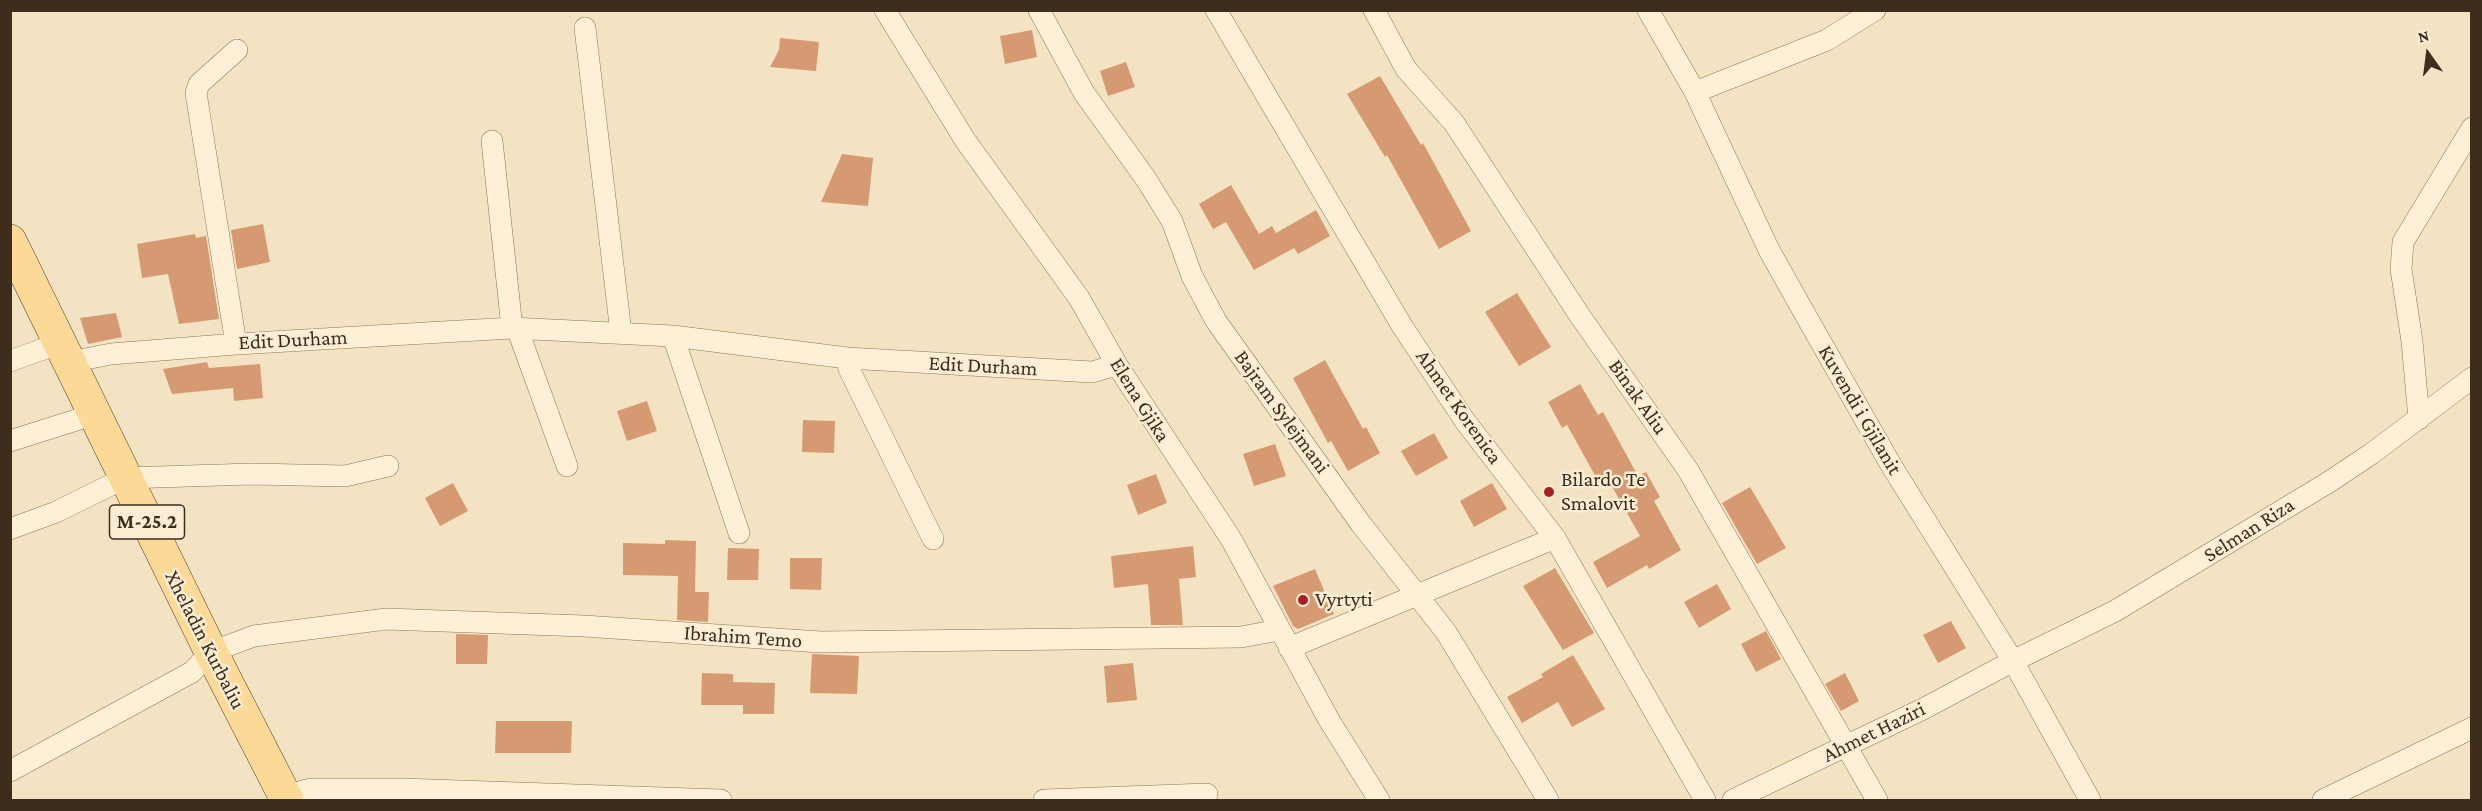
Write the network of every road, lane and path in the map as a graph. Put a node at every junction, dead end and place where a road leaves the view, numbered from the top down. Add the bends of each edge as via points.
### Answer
1 (885, 10) edge
2 (1039, 10) edge
3 (1216, 10) edge
4 (1374, 10) edge
5 (1648, 10) edge
6 (1875, 10) edge
7 (585, 28) dead end
8 (237, 51) dead end
9 (1695, 92) junction
10 (2472, 128) edge
11 (492, 141) dead end
12 (10, 242) edge
13 (514, 328) junction
14 (621, 333) junction
15 (672, 336) junction
16 (236, 344) junction
17 (65, 352) junction
18 (847, 358) junction
19 (10, 361) edge
20 (1117, 365) junction
21 (2472, 378) edge
22 (95, 414) junction
23 (2419, 419) junction
24 (10, 441) edge
25 (388, 466) dead end
26 (567, 466) dead end
27 (125, 478) junction
28 (10, 529) edge
29 (739, 533) dead end
30 (933, 538) dead end
31 (1556, 538) junction
32 (1418, 596) junction
33 (1279, 630) junction
34 (1289, 648) junction
35 (211, 652) junction
36 (2013, 661) junction
37 (2472, 728) edge
38 (1845, 746) junction
39 (10, 771) edge
40 (1207, 794) dead end
41 (285, 798) edge
42 (721, 801) edge
43 (1044, 801) edge
44 (1379, 801) edge
45 (1548, 801) edge
46 (1705, 801) edge
47 (1733, 801) edge
48 (1877, 801) edge
49 (2090, 801) edge
50 (2323, 801) edge

1 - 20 street, Elena Gjika via 965,140 1079,298
2 - 32 street, Bajram Sylejmani via 1084,93 1172,221 1192,276 1216,321 1361,524
3 - 31 street, Ahmet Korenica via 1402,326 1465,421
4 - 38 street, Binak Aliu via 1406,69 1454,123 1580,316 1688,470
5 - 9 street, Kuvendi i Gjilanit
6 - 9 street via 1827,40
7 - 14 street
8 - 16 street via 199,84 196,93
9 - 36 street, Kuvendi i Gjilanit via 1769,250 1891,465
10 - 23 street via 2403,242 2401,269
11 - 13 street
12 - 17 main road, Xheladin Kurbaliu / M-25.2
13 - 14 street, Edit Durham
13 - 16 street, Edit Durham
13 - 26 street
14 - 15 street, Edit Durham
15 - 18 street, Edit Durham
15 - 29 street
16 - 17 street, Edit Durham via 111,354
17 - 19 street, Edit Durham
17 - 22 main road, Xheladin Kurbaliu / M-25.2
18 - 20 street, Edit Durham via 1092,372
18 - 30 street
20 - 33 street, Elena Gjika via 1231,539
21 - 23 street, Selman Riza
22 - 24 street
22 - 27 main road, Xheladin Kurbaliu / M-25.2
23 - 36 street, Selman Riza via 2329,482 2115,611
25 - 27 street via 345,476
27 - 28 street via 56,512
27 - 35 main road, Xheladin Kurbaliu / M-25.2
31 - 32 street
31 - 46 street, Ahmet Korenica
32 - 34 street
32 - 45 street, Bajram Sylejmani via 1446,632
33 - 34 street, Elena Gjika
33 - 35 street, Ibrahim Temo via 1241,637 820,642 584,626 386,619 254,636
34 - 44 street, Elena Gjika
35 - 39 street via 192,672
35 - 41 main road, Xheladin Kurbaliu / M-25.2
36 - 38 street, Ahmet Haziri
36 - 49 street, Kuvendi i Gjilanit
37 - 50 street
38 - 47 street, Ahmet Haziri
38 - 48 street, Binak Aliu
40 - 43 street
41 - 42 street via 311,789 402,789

